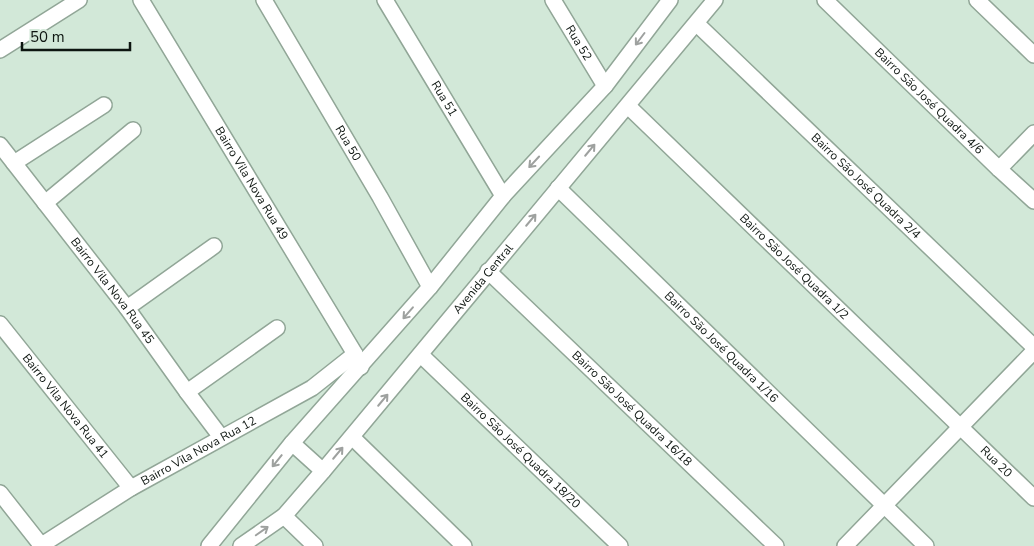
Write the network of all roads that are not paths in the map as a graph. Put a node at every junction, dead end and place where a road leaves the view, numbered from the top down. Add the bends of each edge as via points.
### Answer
1 (79, 0) edge
2 (141, 0) edge
3 (264, 0) edge
4 (386, 0) edge
5 (553, 0) edge
6 (670, 0) edge
7 (715, 0) edge
8 (825, 0) edge
9 (977, 0) edge
10 (696, 24) junction
11 (0, 50) edge
12 (1034, 55) edge
13 (604, 86) junction
14 (104, 105) dead end
15 (628, 106) junction
16 (133, 130) dead end
17 (1034, 133) edge
18 (0, 145) edge
19 (14, 163) junction
20 (999, 169) junction
21 (558, 188) junction
22 (503, 196) junction
23 (1034, 200) edge
24 (45, 203) junction
25 (214, 246) dead end
26 (488, 271) junction
27 (430, 287) junction
28 (128, 308) junction
29 (0, 324) edge
30 (277, 328) dead end
31 (1034, 347) edge
32 (1034, 351) edge
33 (421, 355) junction
34 (358, 361) junction
35 (187, 392) junction
36 (960, 427) junction
37 (222, 437) junction
38 (352, 437) junction
39 (292, 443) junction
40 (323, 471) junction
41 (131, 488) junction
42 (0, 493) edge
43 (1034, 498) edge
44 (884, 506) junction
45 (284, 516) junction
46 (40, 546) edge
47 (209, 546) edge
48 (241, 546) edge
49 (315, 546) edge
50 (464, 546) edge
51 (620, 546) edge
52 (776, 546) edge
53 (845, 546) edge
54 (926, 546) edge

1 - 11 street
2 - 34 street, Bairro Vila Nova Rua 49
3 - 27 street, Rua 50
4 - 22 street, Rua 51
5 - 13 street, Rua 52
6 -> 13 street
7 - 10 street, Avenida Central
8 - 20 street, Bairro São José Quadra 4/6
9 - 12 street
10 - 15 street, Avenida Central
10 - 31 street, Bairro São José Quadra 2/4
13 -> 22 street
14 - 19 street
21 -> 15 street, Avenida Central
15 - 36 street, Bairro São José Quadra 1/2
16 - 24 street
17 - 20 street
18 - 19 street, Bairro Vila Nova Rua 45
19 - 24 street, Bairro Vila Nova Rua 45
20 - 23 street, Bairro São José Quadra 4/6
26 -> 21 street, Avenida Central
21 - 44 street, Bairro São José Quadra 1/16
22 - 27 street
24 - 28 street, Bairro Vila Nova Rua 45
25 - 28 street
26 - 33 street, Avenida Central
26 - 52 street, Bairro São José Quadra 16/18
27 -> 34 street
28 - 35 street, Bairro Vila Nova Rua 45
29 - 41 street, Bairro Vila Nova Rua 41
30 - 35 street
32 - 36 street
38 -> 33 street, Avenida Central
33 - 51 street, Bairro São José Quadra 18/20
34 - 37 street, Bairro Vila Nova Rua 12
34 - 39 street
35 - 37 street, Bairro Vila Nova Rua 45
36 - 43 street, Rua 20
36 - 44 street
37 - 41 street, Bairro Vila Nova Rua 12
40 -> 38 street, Avenida Central
38 - 50 street
39 - 40 street
39 -> 47 street
40 - 45 street, Avenida Central
41 - 46 street, Bairro Vila Nova Rua 12
42 - 46 street
44 - 53 street
44 - 54 street, Bairro São José Quadra 1/16
48 -> 45 street, Avenida Central
45 - 49 street

